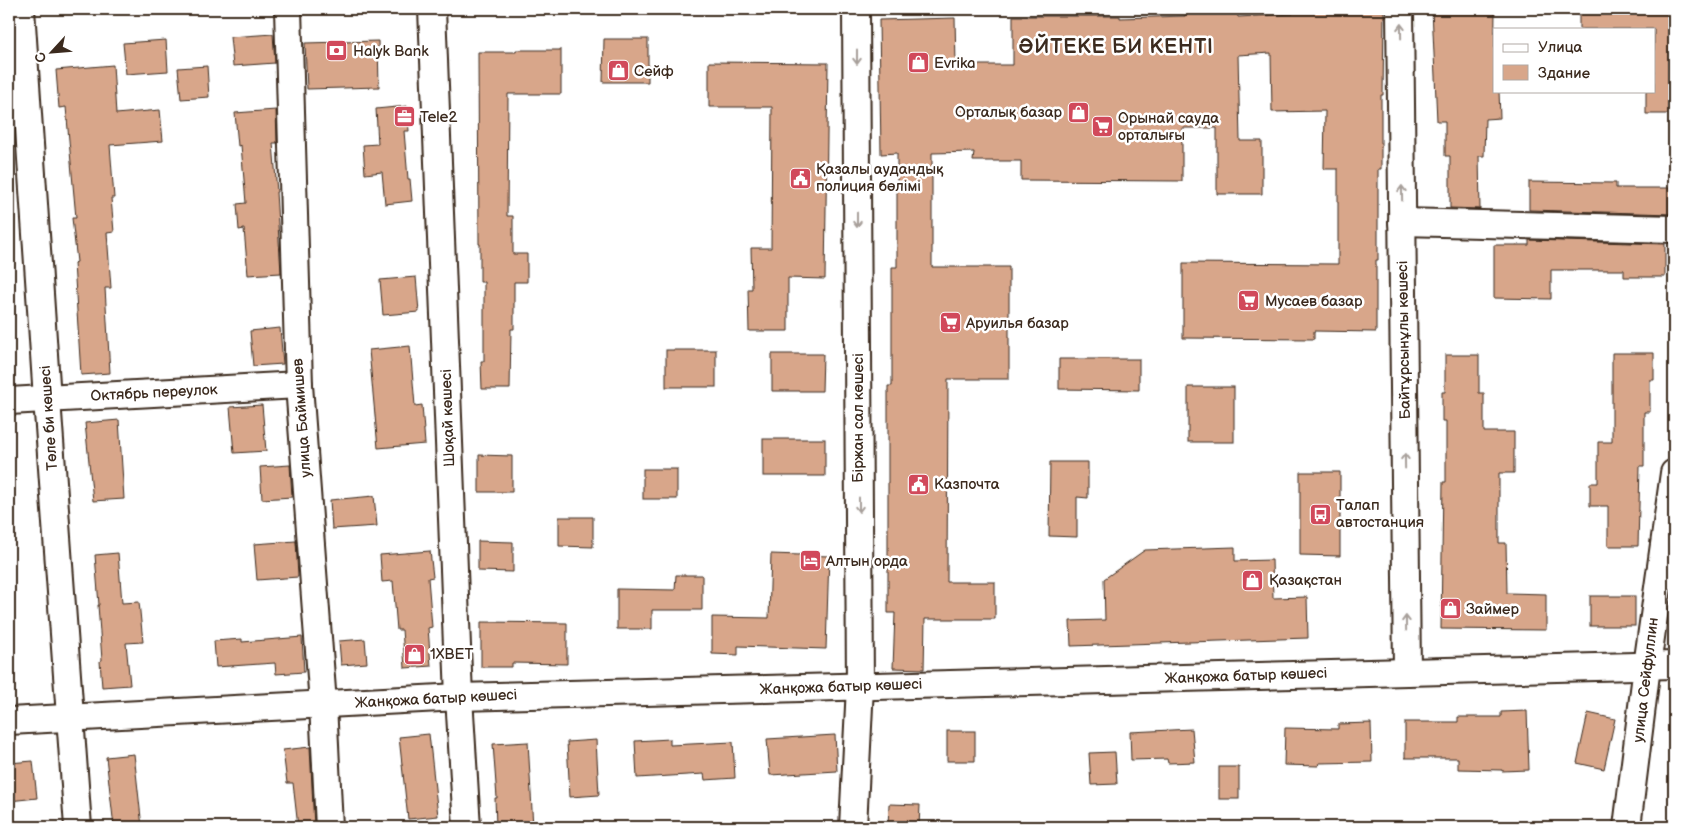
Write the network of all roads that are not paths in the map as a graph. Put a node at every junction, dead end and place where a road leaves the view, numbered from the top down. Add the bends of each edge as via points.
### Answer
1 (21, 9) edge
2 (288, 9) edge
3 (432, 9) edge
4 (856, 9) edge
5 (1400, 9) edge
6 (1402, 222) junction
7 (1674, 229) edge
8 (298, 385) junction
9 (47, 399) junction
10 (9, 401) edge
11 (1674, 473) edge
12 (1674, 665) edge
13 (1647, 666) junction
14 (1407, 672) junction
15 (860, 686) junction
16 (459, 697) junction
17 (323, 704) junction
18 (70, 718) junction
19 (9, 721) edge
20 (78, 827) edge
21 (329, 827) edge
22 (467, 827) edge
23 (853, 827) edge
24 (1628, 827) edge

1 - 9 street, Төле би көшесі
2 - 8 street, улица Баймишев
3 - 16 street, Шоқай көшесі
4 -> 15 street, Біржан сал көшесі
6 -> 5 street, Байтұрсынұлы көшесі
6 - 7 street
14 -> 6 street, Байтұрсынұлы көшесі
8 - 9 street, Октябрь переулок
8 - 17 street, улица Баймишев
9 - 10 street, Октябрь переулок
9 - 18 street, Төле би көшесі
11 - 13 street, улица Сейфуллин
12 - 13 street, Жанқожа батыр көшесі
13 - 14 street, Жанқожа батыр көшесі
13 - 24 street, улица Сейфуллин
14 - 15 street, Жанқожа батыр көшесі
15 - 16 street, Жанқожа батыр көшесі
15 - 23 street, Біржан сал көшесі
16 - 17 street, Жанқожа батыр көшесі
16 - 22 street, Шоқай көшесі
17 - 18 street, Жанқожа батыр көшесі
17 - 21 street, улица Баймишев
18 - 19 street, Жанқожа батыр көшесі
18 - 20 street, Төле би көшесі

